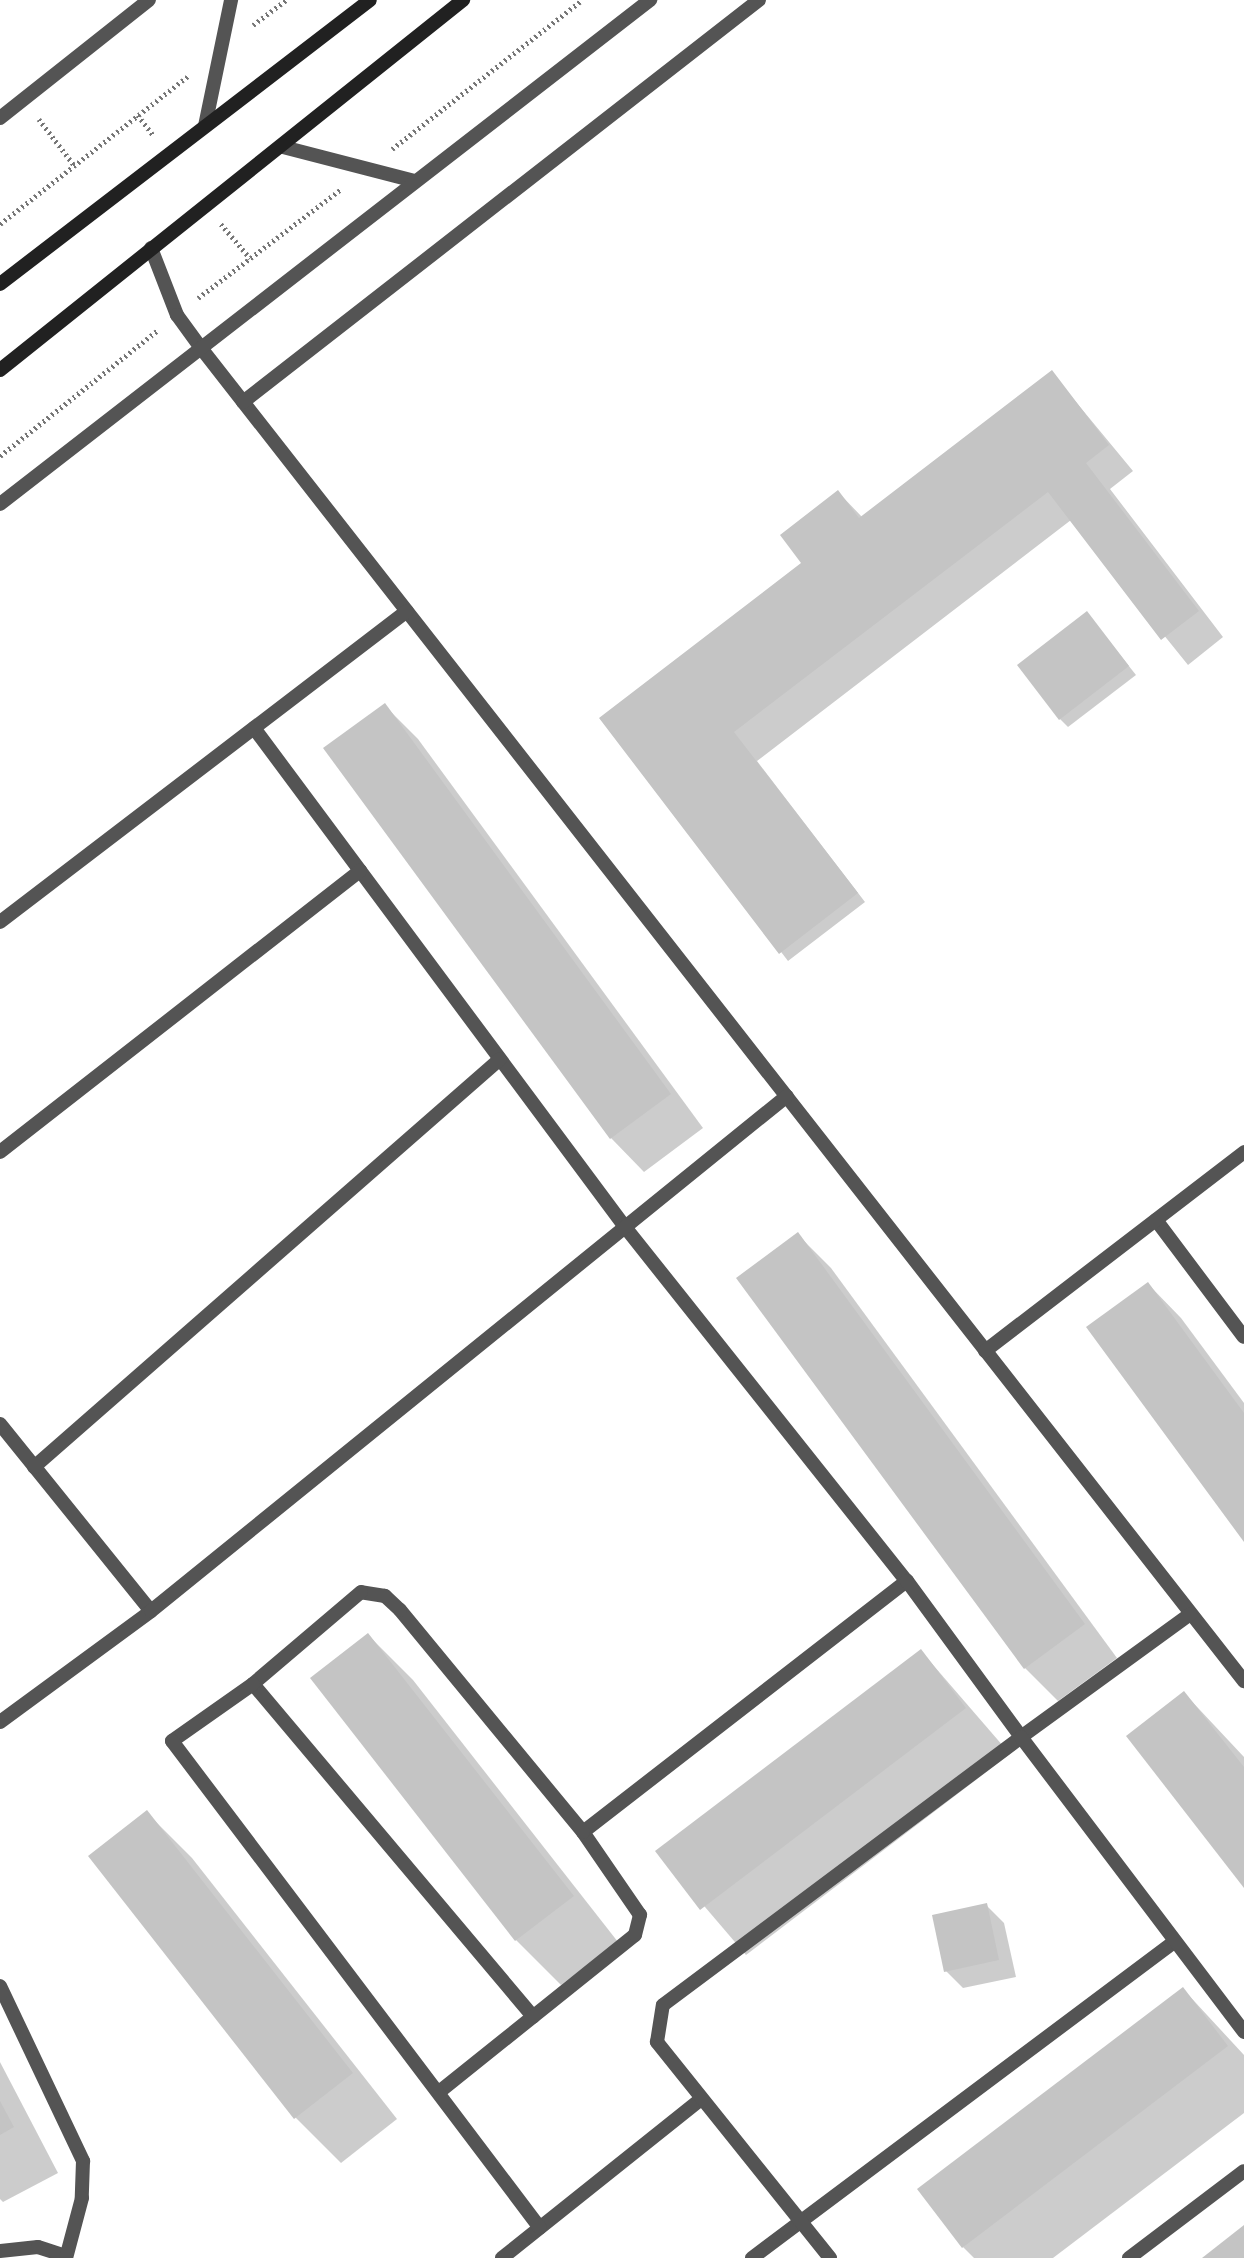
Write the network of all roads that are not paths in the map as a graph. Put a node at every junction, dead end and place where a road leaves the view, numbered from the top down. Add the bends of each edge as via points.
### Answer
1 (149, 0) edge
2 (231, 0) edge
3 (370, 0) edge
4 (463, 0) edge
5 (649, 0) edge
6 (759, 0) edge
7 (0, 118) edge
8 (205, 126) junction
9 (283, 147) junction
10 (414, 181) junction
11 (151, 248) junction
12 (0, 284) edge
13 (201, 348) junction
14 (0, 370) edge
15 (243, 402) junction
16 (0, 504) edge
17 (407, 611) junction
18 (254, 728) junction
19 (360, 871) junction
20 (0, 922) edge
21 (500, 1059) junction
22 (787, 1096) junction
23 (0, 1152) edge
24 (1244, 1152) edge
25 (1156, 1220) junction
26 (625, 1227) junction
27 (1244, 1336) edge
28 (985, 1351) junction
29 (0, 1424) edge
30 (34, 1467) junction
31 (907, 1581) junction
32 (151, 1611) junction
33 (1190, 1614) junction
34 (1244, 1681) edge
35 (253, 1684) junction
36 (0, 1722) edge
37 (1021, 1737) junction
38 (583, 1832) junction
39 (1174, 1942) junction
40 (0, 1986) edge
41 (533, 2017) junction
42 (1244, 2032) edge
43 (439, 2092) junction
44 (699, 2101) junction
45 (1244, 2171) edge
46 (801, 2221) junction
47 (540, 2228) junction
48 (0, 2251) edge
49 (66, 2257) edge
50 (502, 2258) edge
51 (752, 2258) edge
52 (830, 2258) edge
53 (1129, 2258) edge

1 - 7 street
2 - 8 street
3 - 8 street
4 - 9 street
5 - 10 street
6 - 15 street
8 - 12 street
9 - 10 street
9 - 11 street
10 - 13 street
11 - 13 street via 177,315
11 - 14 street
13 - 15 street
13 - 16 street
15 - 17 street
17 - 18 street
17 - 22 street
18 - 19 street
18 - 20 street
19 - 21 street
19 - 23 street
21 - 26 street
21 - 30 street
22 - 26 street
22 - 28 street
24 - 25 street
25 - 27 street
25 - 28 street
26 - 31 street
26 - 32 street
28 - 33 street
29 - 30 street
30 - 32 street
31 - 37 street
31 - 38 street
32 - 36 street
33 - 34 street
33 - 37 street
35 - 38 street via 360,1592 385,1596
35 - 41 street
35 - 43 street via 172,1741
37 - 39 street
37 - 44 street via 663,2005 657,2042
38 - 41 street via 642,1925
39 - 42 street
39 - 46 street
40 - 49 street via 83,2161 82,2198
41 - 43 street
43 - 47 street
44 - 46 street
44 - 47 street
45 - 53 street
46 - 51 street
46 - 52 street
47 - 50 street
48 - 49 street via 38,2247

